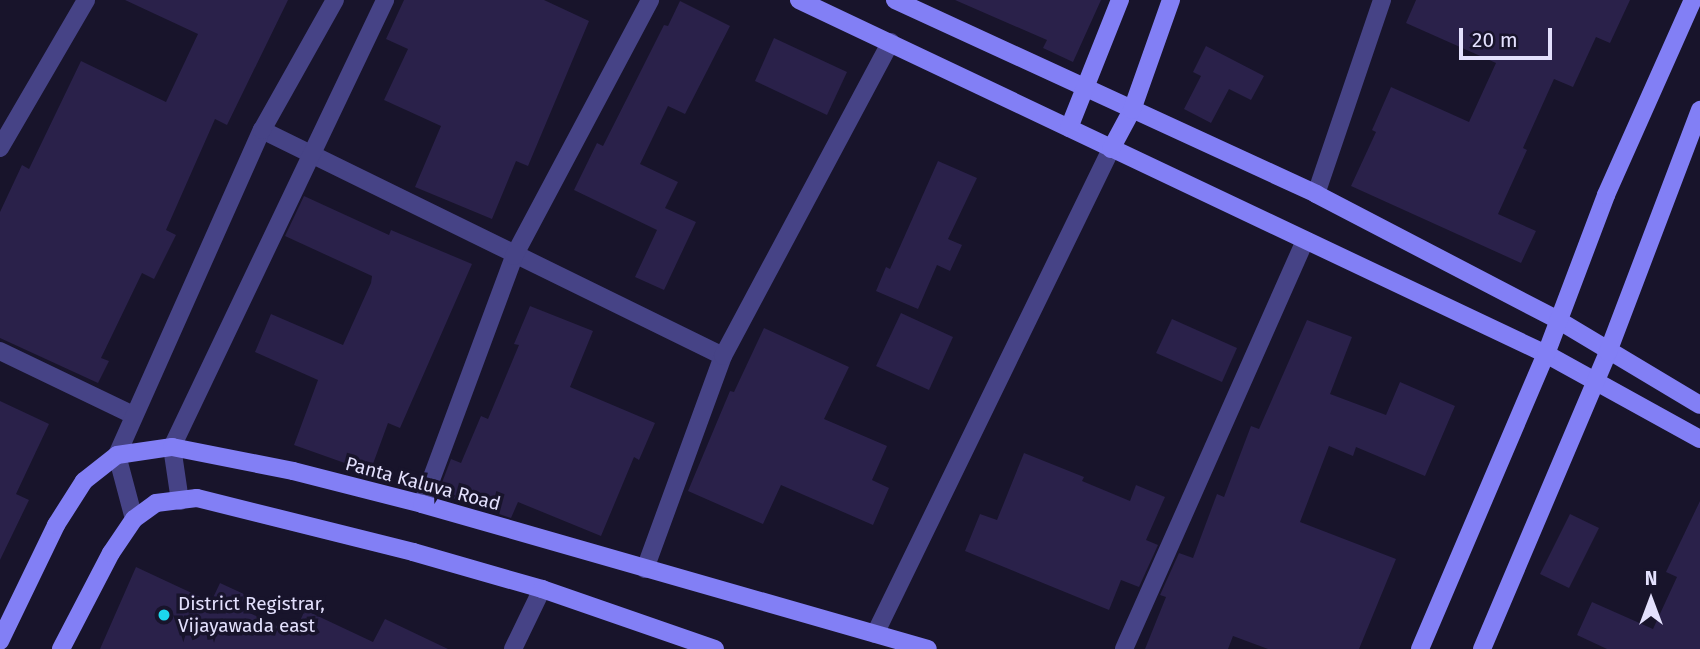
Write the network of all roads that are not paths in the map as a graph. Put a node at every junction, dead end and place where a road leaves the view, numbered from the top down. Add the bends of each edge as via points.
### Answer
1 (86, 0) edge
2 (335, 0) edge
3 (385, 0) edge
4 (650, 0) edge
5 (799, 0) edge
6 (895, 0) edge
7 (1120, 0) edge
8 (1171, 0) edge
9 (1382, 0) edge
10 (1693, 0) edge
11 (891, 42) junction
12 (1087, 89) junction
13 (1132, 110) junction
14 (1700, 110) edge
15 (1069, 128) junction
16 (262, 130) junction
17 (0, 148) edge
18 (1111, 149) junction
19 (313, 155) junction
20 (1316, 194) junction
21 (1305, 240) junction
22 (514, 256) junction
23 (1558, 320) junction
24 (0, 351) edge
25 (1608, 352) junction
26 (1546, 354) junction
27 (723, 356) junction
28 (1595, 381) junction
29 (1700, 405) edge
30 (133, 415) junction
31 (1700, 439) edge
32 (172, 447) junction
33 (117, 455) junction
34 (180, 500) junction
35 (422, 504) junction
36 (134, 519) junction
37 (645, 569) junction
38 (542, 589) junction
39 (876, 634) junction
40 (0, 641) edge
41 (61, 649) edge
42 (513, 649) edge
43 (715, 649) edge
44 (928, 649) edge
45 (1124, 649) edge
46 (1420, 649) edge
47 (1482, 649) edge

1 - 17 street
2 - 16 street
3 - 19 street
4 - 22 street
5 - 11 street
6 - 12 street
7 - 12 street
8 - 13 street
9 - 20 street
10 - 23 street via 1606,195
11 - 15 street
11 - 27 street
12 - 13 street
12 - 15 street
13 - 18 street
13 - 20 street
14 - 25 street
15 - 18 street
16 - 19 street
16 - 30 street
18 - 21 street
18 - 39 street
19 - 22 street
19 - 32 street
20 - 23 street
21 - 26 street
21 - 45 street
22 - 27 street
22 - 35 street
23 - 25 street
23 - 26 street
24 - 30 street
25 - 28 street
25 - 29 street
26 - 28 street
26 - 46 street
27 - 37 street
28 - 31 street
28 - 47 street
30 - 33 street
32 - 33 street, Panta Kaluva Road
32 - 34 street
32 - 35 street, Panta Kaluva Road
33 - 36 street
33 - 40 street, Panta Kaluva Road via 84,481 56,525
34 - 36 street via 156,503
34 - 38 street via 197,498
35 - 37 street, Panta Kaluva Road
36 - 41 street via 110,553
37 - 39 street, Panta Kaluva Road
38 - 42 street
38 - 43 street
39 - 44 street, Panta Kaluva Road

